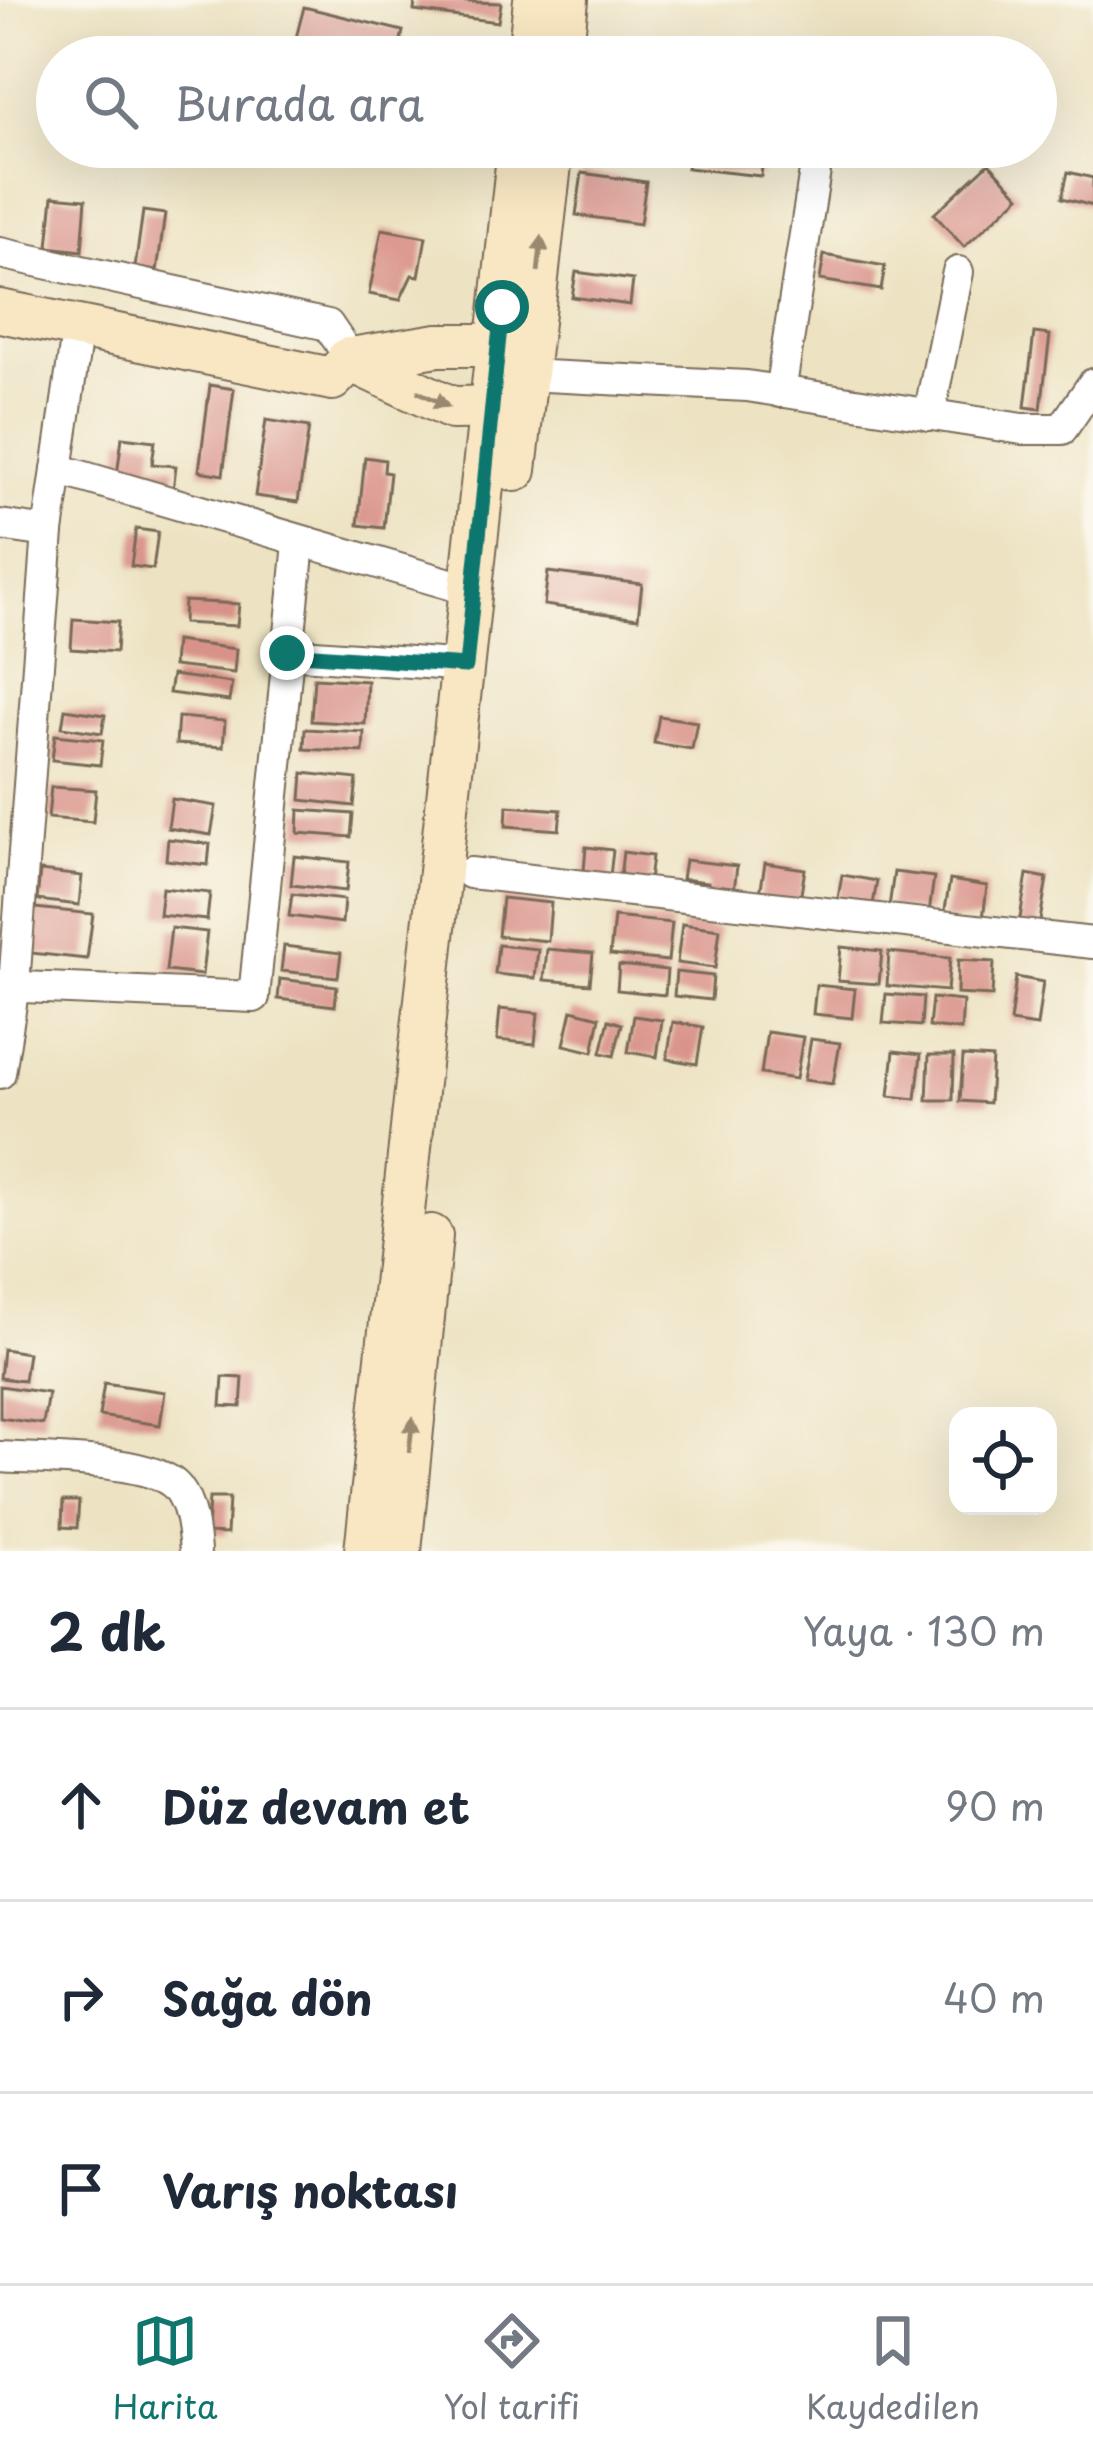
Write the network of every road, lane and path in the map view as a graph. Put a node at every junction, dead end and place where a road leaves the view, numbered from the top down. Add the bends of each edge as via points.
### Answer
1 (535, 0) edge
2 (567, 0) edge
3 (531, 36) edge
4 (563, 36) edge
5 (519, 168) edge
6 (548, 168) edge
7 (814, 171) dead end
8 (0, 253) edge
9 (958, 272) dead end
10 (0, 288) edge
11 (0, 310) edge
12 (78, 326) junction
13 (351, 359) junction
14 (514, 376) junction
15 (1093, 384) edge
16 (780, 392) junction
17 (929, 415) junction
18 (57, 470) junction
19 (0, 525) edge
20 (48, 532) junction
21 (299, 542) junction
22 (474, 592) junction
23 (287, 653) junction
24 (466, 666) junction
25 (470, 873) junction
26 (1093, 943) edge
27 (7, 986) edge
28 (0, 1072) edge
29 (0, 1457) edge
30 (195, 1551) edge
31 (366, 1551) edge
32 (400, 1551) edge

1 - 3 main road
2 - 4 main road
5 - 14 main road
14 -> 6 main road
7 - 16 street
8 - 13 street via 328,325
9 - 17 street
10 - 13 main road
11 - 12 main road
12 - 13 main road via 332,379
12 - 18 street
13 - 14 main road via 438,345
13 -> 14 main road via 452,408
14 - 16 street
14 - 22 main road
14 - 25 main road
15 - 17 street via 1062,429
16 - 17 street
18 - 20 street
18 - 21 street
19 - 20 street
20 - 27 street
21 - 22 street
21 - 23 street
22 - 24 main road
23 - 24 street
23 - 27 street via 254,997
24 - 31 main road
25 - 26 street
32 -> 25 main road
27 - 28 street
29 - 30 street via 155,1471 178,1488

